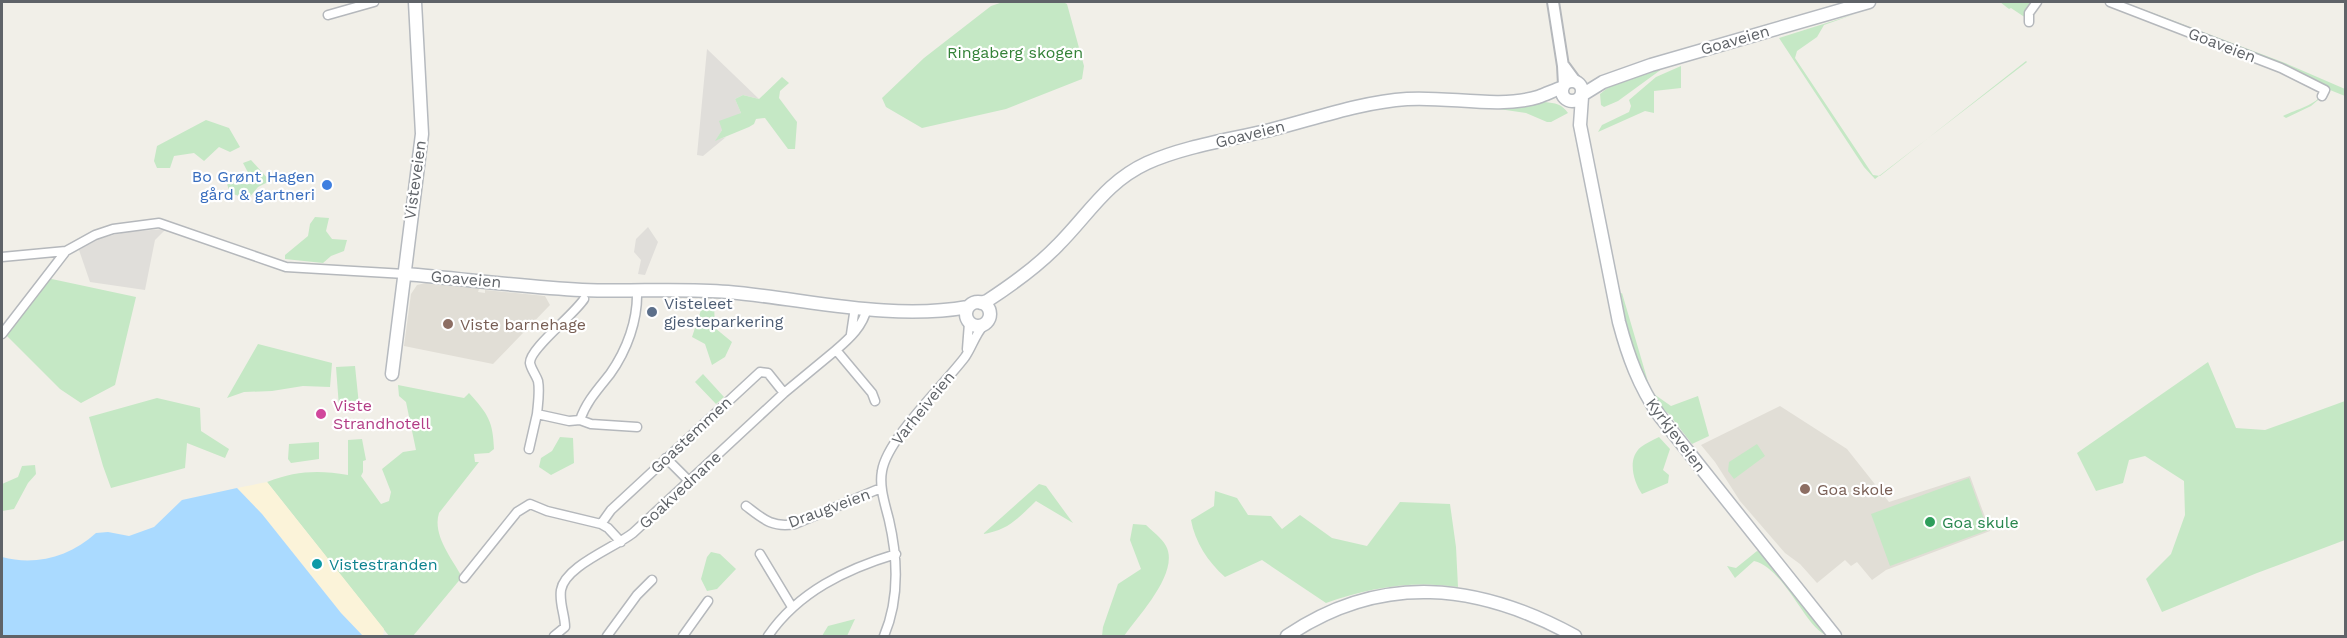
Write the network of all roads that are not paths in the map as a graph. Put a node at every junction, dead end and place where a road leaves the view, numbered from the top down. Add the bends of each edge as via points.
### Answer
1 (374, 2) edge
2 (415, 2) edge
3 (1552, 2) edge
4 (1869, 2) edge
5 (2037, 2) edge
6 (2110, 2) edge
7 (328, 15) dead end
8 (2029, 22) dead end
9 (1574, 88) junction
10 (2322, 96) dead end
11 (1537, 97) junction
12 (1567, 100) junction
13 (1580, 125) junction
14 (66, 252) junction
15 (2, 257) edge
16 (405, 274) junction
17 (1011, 286) junction
18 (637, 291) junction
19 (584, 299) dead end
20 (981, 303) junction
21 (861, 308) junction
22 (968, 316) junction
23 (986, 321) junction
24 (2, 334) edge
25 (836, 350) junction
26 (964, 358) junction
27 (392, 375) dead end
28 (784, 393) junction
29 (875, 400) dead end
30 (537, 414) junction
31 (580, 420) junction
32 (637, 427) dead end
33 (529, 448) dead end
34 (666, 458) junction
35 (689, 481) junction
36 (882, 488) junction
37 (746, 506) dead end
38 (601, 524) junction
39 (621, 542) junction
40 (760, 554) dead end
41 (896, 554) junction
42 (464, 578) dead end
43 (652, 580) dead end
44 (708, 601) dead end
45 (792, 607) junction
46 (554, 636) edge
47 (607, 636) edge
48 (683, 636) edge
49 (768, 636) edge
50 (884, 636) edge
51 (1287, 636) edge
52 (1575, 636) edge
53 (1835, 636) edge

1 - 7 street
2 - 16 main road, Visteveien via 422,134
3 - 9 street, Kyrkjeveien via 1563,66
4 - 9 main road, Goaveien
5 - 8 street
6 - 10 street, Goaveien via 2282,68 2325,90
9 - 11 main road, Goaveien
9 - 12 main road, Goaveien via 1575,101
9 - 13 main road, Kyrkjeveien
11 - 12 main road, Goaveien
11 - 17 main road, Goaveien via 1501,101 1388,101 1150,162 1107,189 1060,244
12 - 13 main road, Kyrkjeveien
13 - 53 main road, Kyrkjeveien via 1619,322 1642,387 1659,415
14 - 15 street, Goaveien
14 - 16 street, Goaveien via 95,235 159,224 286,267
14 - 24 street
16 - 18 main road, Goaveien via 582,290
16 - 27 main road, Visteveien via 398,358
17 - 20 main road, Goaveien
17 - 23 main road, Goaveien
18 - 21 main road, Goaveien via 729,292
18 - 31 street via 635,320 619,360 584,407
19 - 30 street via 531,357 539,388
20 - 22 main road via 974,303
20 - 23 main road via 989,309
21 - 22 main road, Goaveien via 944,311
21 - 25 street, Goakvednane via 865,319
22 - 23 main road via 976,327
22 - 26 street
23 - 26 street, Varheiveien
25 - 28 street, Goakvednane
25 - 29 street
26 - 36 street, Varheiveien via 889,450 882,470
28 - 34 street, Goastemmen via 768,372 760,372
28 - 35 street, Goakvednane
30 - 31 street via 569,422
30 - 33 street
31 - 32 street
34 - 35 street
34 - 38 street, Goastemmen
35 - 39 street, Goakvednane
36 - 37 street, Draugveien via 784,526 776,526
36 - 41 street, Varheiveien
38 - 39 street
38 - 42 street via 536,506 523,507
39 - 46 street, Goakvednane via 568,576 560,599 565,627
40 - 45 street
41 - 45 street via 827,581
41 - 50 street, Varheiveien via 893,609
43 - 47 street
44 - 48 street
45 - 49 street
51 - 52 main road via 1320,617 1369,599 1436,593 1508,605

